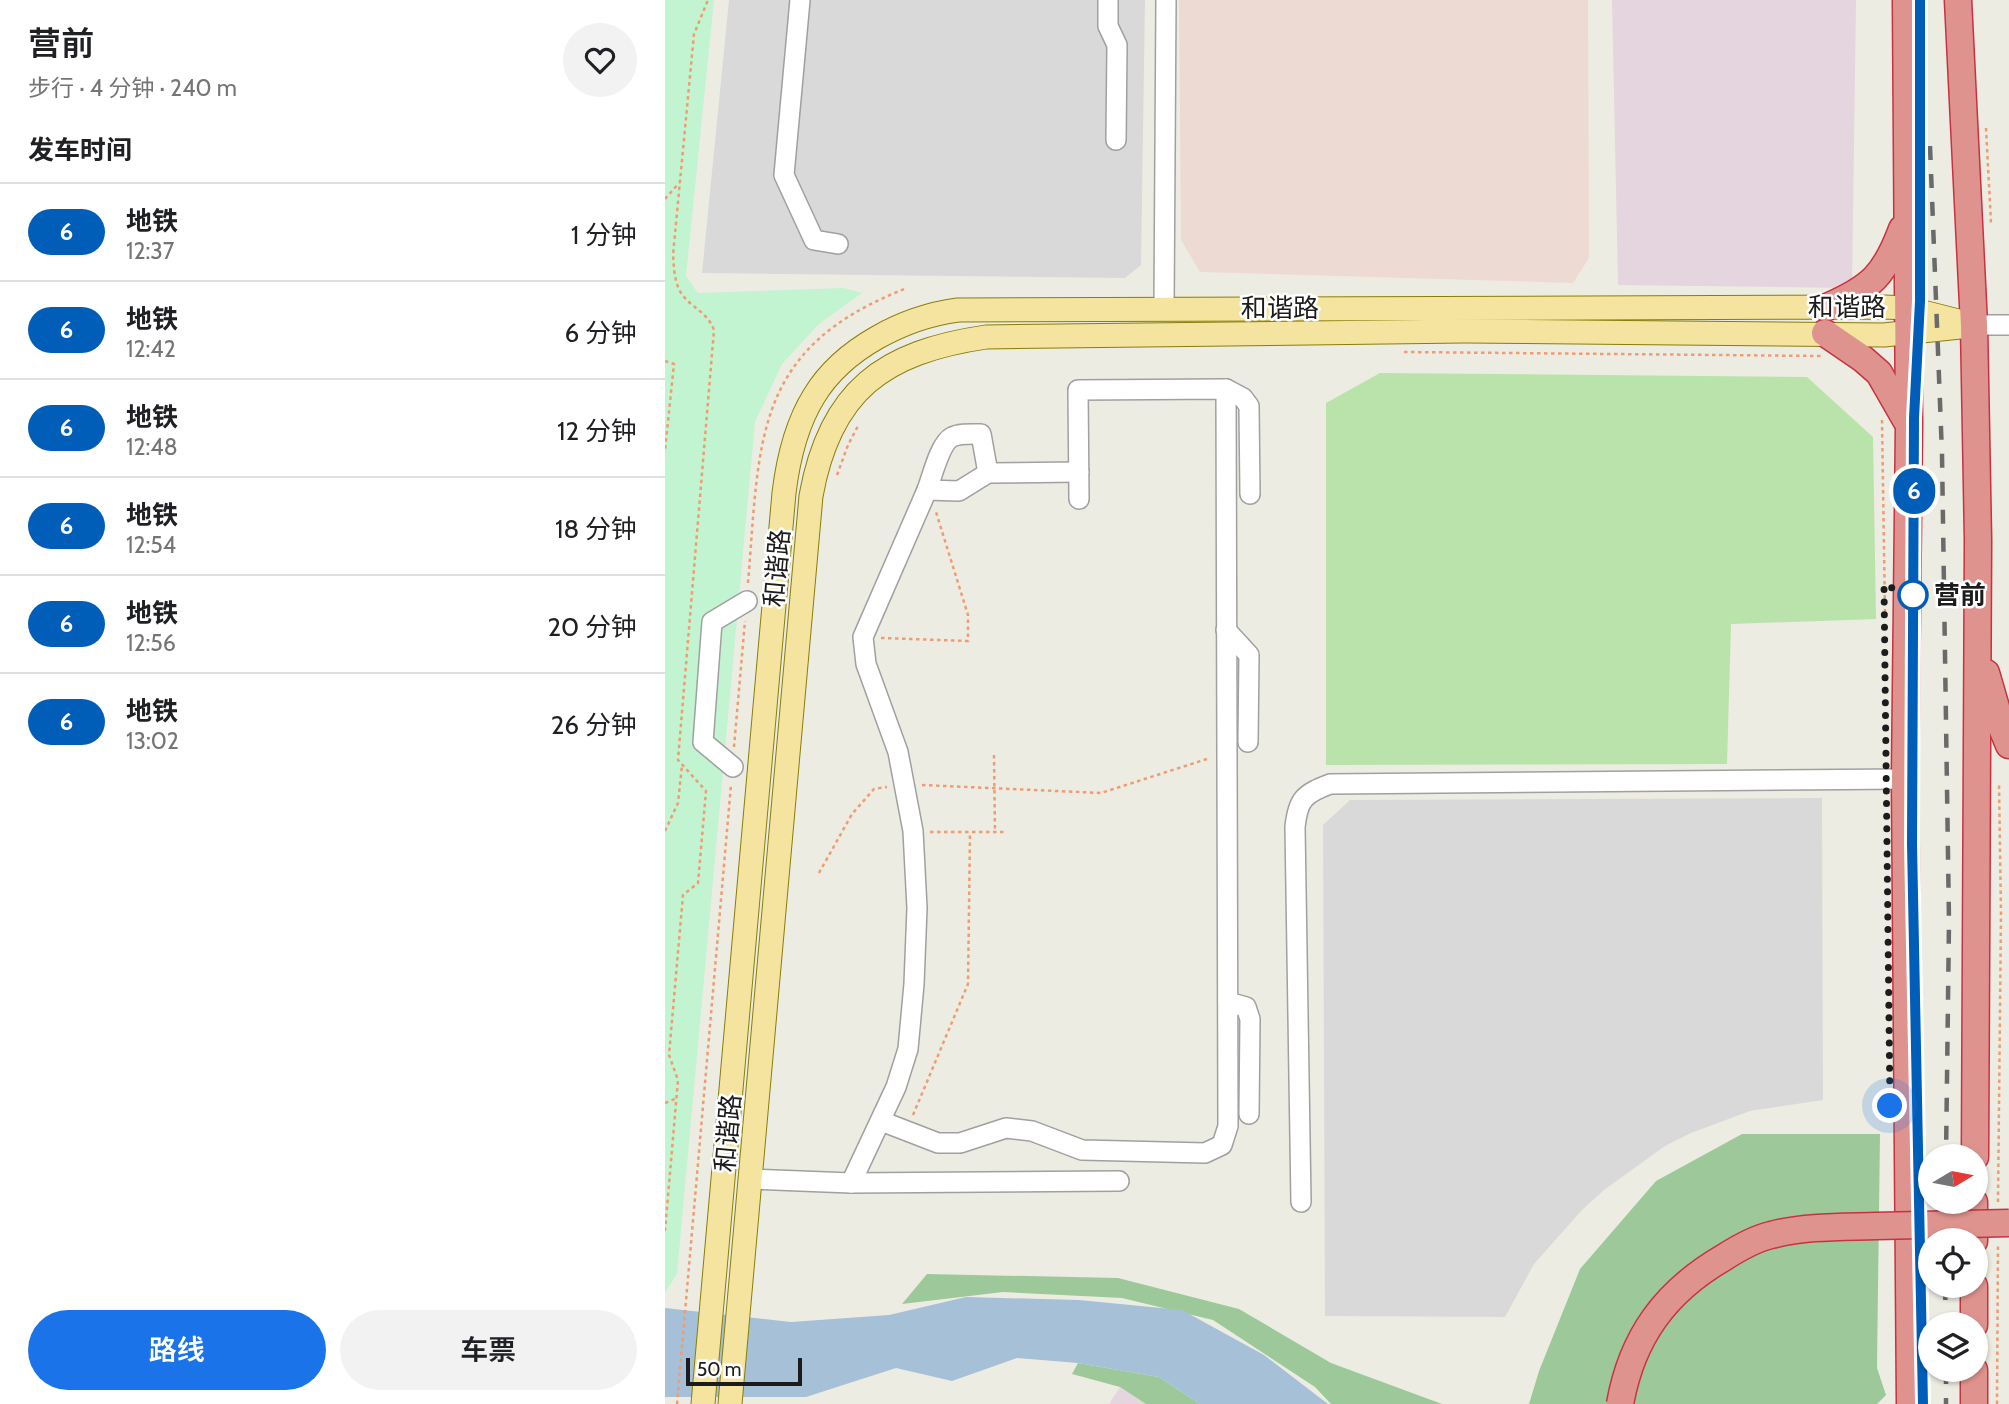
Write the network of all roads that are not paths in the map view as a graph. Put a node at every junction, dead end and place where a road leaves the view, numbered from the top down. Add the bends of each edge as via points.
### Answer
1 (800, 0) edge
2 (1108, 0) edge
3 (1166, 0) edge
4 (1906, 0) edge
5 (1958, 0) edge
6 (1116, 140) dead end
7 (1906, 218) junction
8 (838, 244) dead end
9 (1164, 308) junction
10 (1908, 321) junction
11 (1974, 325) junction
12 (2009, 325) edge
13 (1826, 332) junction
14 (1226, 389) junction
15 (1909, 425) junction
16 (1079, 472) junction
17 (988, 473) junction
18 (927, 490) junction
19 (1250, 494) dead end
20 (1079, 499) dead end
21 (747, 601) dead end
22 (1226, 630) junction
23 (1977, 642) junction
24 (1248, 742) dead end
25 (2009, 745) edge
26 (733, 767) dead end
27 (1905, 779) junction
28 (1228, 1003) junction
29 (1249, 1114) dead end
30 (881, 1121) junction
31 (1975, 1144) edge
32 (751, 1179) junction
33 (1119, 1181) dead end
34 (851, 1183) junction
35 (1301, 1202) dead end
36 (2009, 1223) edge
37 (2009, 1235) edge
38 (1974, 1382) edge
39 (703, 1404) edge
40 (730, 1404) edge
41 (1620, 1404) edge
42 (1632, 1404) edge
43 (1910, 1404) edge
44 (1975, 1404) edge

1 - 8 street via 784,174 814,240
2 - 6 street via 1108,26 1117,45
3 - 9 street
4 - 7 highway
5 - 11 highway
7 - 10 highway
7 - 13 highway via 1890,257
9 - 13 main road, 和谐路
9 - 39 main road, 和谐路 via 958,310 910,321 836,368 814,395 800,426 784,493
10 - 11 main road, 和谐路
10 - 13 main road, 和谐路
10 - 15 highway
11 - 12 street
11 - 23 highway
13 - 15 highway via 1879,373
13 - 32 main road, 和谐路 via 986,337 909,355 867,380 835,424 811,496
14 - 16 street via 1078,390
14 - 19 street via 1249,406
14 - 22 street
15 - 27 highway
16 - 17 street
16 - 20 street
17 - 18 street via 959,491
17 - 18 street via 981,434 961,434 949,438 942,448
18 - 30 street via 863,636 866,664 898,752 913,831 917,908 908,1049
21 - 26 street via 712,622 703,742
22 - 24 street via 1249,656
22 - 28 street
23 - 25 highway
23 - 31 highway
27 - 35 street via 1330,785 1313,791 1299,804 1296,827
27 - 43 highway
28 - 29 street via 1246,1007 1250,1019
28 - 30 street via 1228,1126 1222,1145 1205,1153 1082,1150 1032,1131 1006,1128 960,1143 938,1143
30 - 34 street
32 - 34 street
32 - 40 main road, 和谐路
33 - 34 street
36 - 41 highway, bridge via 1821,1227 1770,1235 1736,1250 1701,1270 1652,1320 1634,1353
37 - 42 highway via 1832,1237 1743,1259 1702,1283 1664,1323 1643,1360
38 - 44 highway

